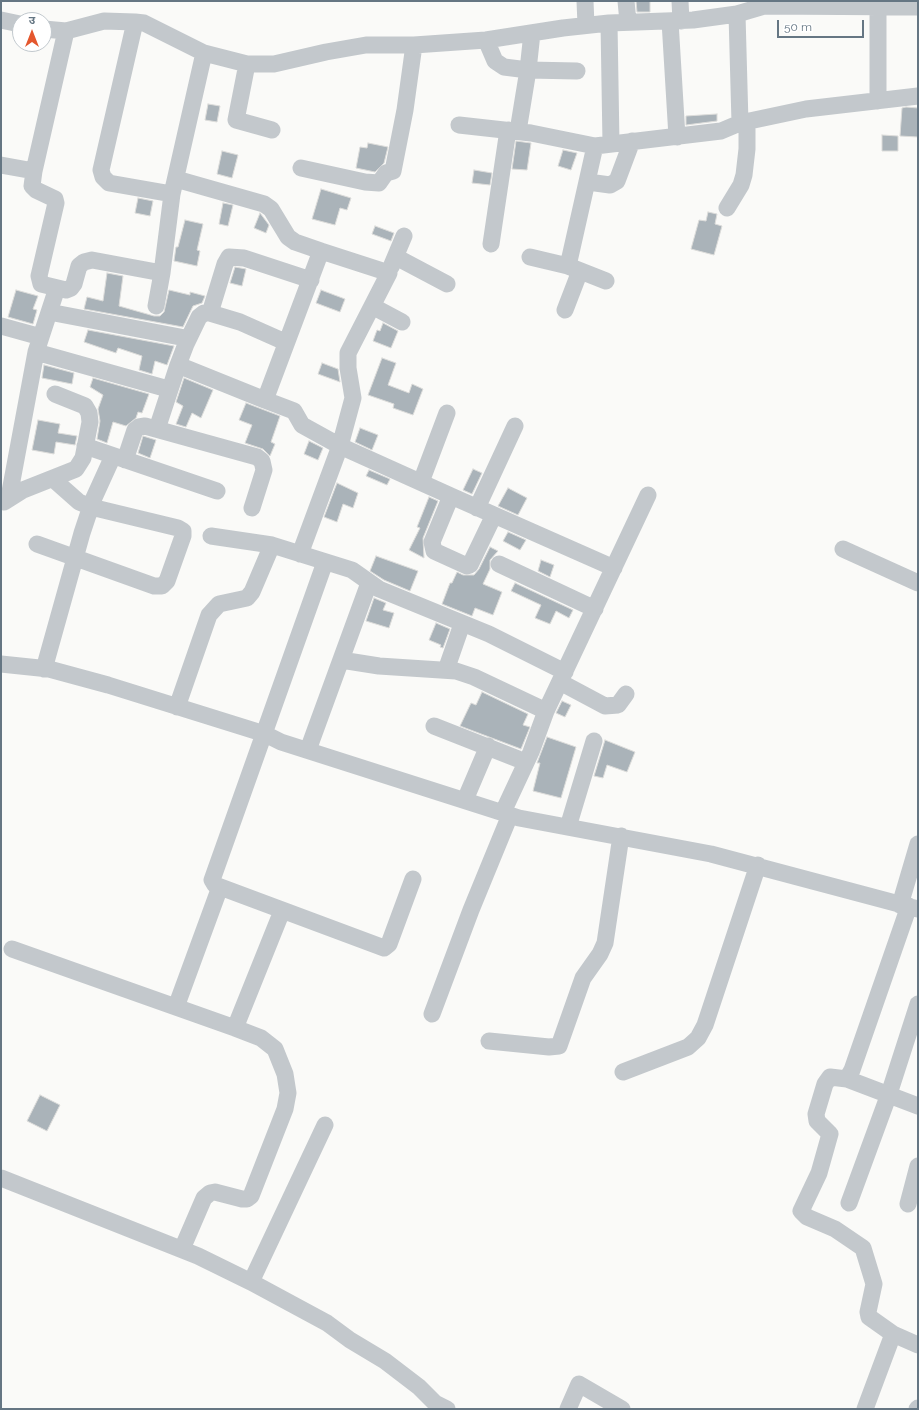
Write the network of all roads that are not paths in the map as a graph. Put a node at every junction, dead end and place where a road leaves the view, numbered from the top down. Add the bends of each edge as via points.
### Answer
1 (585, 1) edge
2 (626, 1) edge
3 (680, 1) edge
4 (878, 6) junction
5 (918, 6) edge
6 (747, 8) edge
7 (1, 20) edge
8 (676, 21) junction
9 (12, 22) edge
10 (136, 22) junction
11 (628, 22) junction
12 (609, 23) junction
13 (586, 25) junction
14 (52, 30) edge
15 (66, 31) junction
16 (532, 33) junction
17 (486, 40) junction
18 (414, 45) junction
19 (204, 53) junction
20 (247, 64) junction
21 (528, 70) junction
22 (578, 70) dead end
23 (918, 96) edge
24 (878, 100) junction
25 (743, 122) junction
26 (459, 125) dead end
27 (272, 130) dead end
28 (513, 131) junction
29 (677, 137) junction
30 (632, 141) junction
31 (603, 145) junction
32 (1, 165) edge
33 (301, 168) dead end
34 (34, 171) junction
35 (588, 182) junction
36 (174, 186) junction
37 (727, 208) dead end
38 (404, 236) dead end
39 (491, 244) dead end
40 (321, 251) junction
41 (396, 257) junction
42 (530, 257) dead end
43 (574, 269) junction
44 (162, 273) junction
45 (389, 273) junction
46 (311, 280) junction
47 (606, 281) dead end
48 (447, 284) dead end
49 (57, 288) junction
50 (156, 306) dead end
51 (372, 306) junction
52 (565, 310) dead end
53 (49, 312) junction
54 (210, 313) junction
55 (402, 322) dead end
56 (1, 326) edge
57 (285, 342) junction
58 (186, 344) junction
59 (39, 345) junction
60 (178, 365) junction
61 (168, 389) junction
62 (55, 394) dead end
63 (265, 400) junction
64 (447, 413) dead end
65 (515, 426) dead end
66 (157, 429) junction
67 (86, 446) junction
68 (340, 446) junction
69 (119, 458) junction
70 (53, 479) junction
71 (421, 482) junction
72 (217, 491) dead end
73 (648, 495) dead end
74 (451, 496) junction
75 (5, 501) edge
76 (91, 507) junction
77 (252, 508) dead end
78 (477, 508) junction
79 (494, 515) junction
80 (211, 536) dead end
81 (37, 544) dead end
82 (272, 545) junction
83 (843, 549) dead end
84 (300, 554) junction
85 (75, 558) junction
86 (325, 562) junction
87 (499, 564) dead end
88 (614, 568) junction
89 (369, 583) junction
90 (918, 583) edge
91 (595, 609) junction
92 (462, 624) junction
93 (341, 660) junction
94 (1, 664) edge
95 (44, 669) junction
96 (446, 670) junction
97 (562, 677) junction
98 (626, 694) dead end
99 (177, 707) junction
100 (546, 711) junction
101 (434, 726) dead end
102 (265, 734) junction
103 (594, 741) dead end
104 (488, 746) junction
105 (308, 750) junction
106 (518, 759) dead end
107 (466, 800) junction
108 (506, 814) junction
109 (568, 827) junction
110 (621, 836) junction
111 (918, 844) edge
112 (758, 865) junction
113 (413, 880) dead end
114 (220, 887) junction
115 (909, 907) edge
116 (282, 911) junction
117 (12, 949) dead end
118 (918, 1004) edge
119 (176, 1007) junction
120 (432, 1014) dead end
121 (235, 1028) junction
122 (489, 1040) dead end
123 (623, 1072) dead end
124 (847, 1079) junction
125 (889, 1094) junction
126 (918, 1106) edge
127 (324, 1125) dead end
128 (918, 1166) edge
129 (1, 1178) edge
130 (849, 1203) dead end
131 (908, 1204) dead end
132 (182, 1249) junction
133 (251, 1282) junction
134 (893, 1334) junction
135 (918, 1345) edge
136 (447, 1409) edge
137 (568, 1409) edge
138 (622, 1409) edge
139 (865, 1409) edge

1 - 13 street
2 - 11 street
3 - 8 street
4 - 5 street
4 - 6 street
4 - 24 street
6 - 8 street
6 - 25 street
7 - 9 street
8 - 11 street
8 - 29 street
10 - 15 street via 104,21
10 - 19 street
10 - 36 street via 101,170 109,183
11 - 12 street
12 - 13 street
12 - 31 street
13 - 16 street
14 - 15 street
15 - 34 street
16 - 17 street
16 - 21 street
17 - 18 street
17 - 21 street via 495,61 504,67
18 - 20 street via 366,45 274,64
18 - 33 street via 393,171 386,174 379,183
19 - 20 street
19 - 36 street
20 - 27 street via 236,120
21 - 22 street
21 - 28 street
23 - 24 street
24 - 25 street via 806,109
25 - 29 street via 721,131
25 - 37 street via 747,149 744,175
26 - 28 street
28 - 31 street
28 - 39 street
29 - 30 street
30 - 31 street
30 - 35 street via 617,181 610,185
31 - 35 street
32 - 34 street
34 - 49 street via 32,186 55,199 56,203 39,280 41,284
35 - 43 street
36 - 40 street via 264,204 271,209 288,237
36 - 44 street
38 - 41 street
40 - 45 street
40 - 46 street
41 - 45 street
41 - 48 street
42 - 43 street
43 - 47 street
43 - 52 street
44 - 49 street via 92,260 79,266 74,284 70,288
44 - 50 street
45 - 51 street
46 - 54 street via 244,258 229,257
46 - 57 street
49 - 53 street
51 - 55 street
51 - 68 street via 348,353 353,398
53 - 58 street via 180,337 185,339
53 - 59 street
54 - 57 street via 240,322
54 - 58 street via 204,313 199,317
56 - 59 street
57 - 63 street
58 - 60 street
59 - 61 street
59 - 75 street
60 - 61 street
60 - 63 street
61 - 66 street
62 - 67 street via 85,406 90,422
63 - 68 street via 294,411 302,425
64 - 71 street
65 - 78 street
66 - 69 street via 145,426 135,430
66 - 77 street via 231,449 262,461 264,470
67 - 69 street
67 - 70 street via 83,458 76,469
68 - 71 street
68 - 84 street
69 - 72 street
69 - 76 street
70 - 75 street
70 - 76 street via 79,502
71 - 74 street
73 - 88 street
74 - 78 street
74 - 79 street via 432,546 434,551 467,566 473,561
76 - 85 street
76 - 85 street via 178,528 182,531 181,543 167,581 162,586 154,586
78 - 79 street
79 - 88 street
80 - 82 street
81 - 85 street
82 - 84 street
82 - 99 street via 247,598 219,604 209,615
83 - 90 street
84 - 86 street
85 - 95 street
86 - 89 street via 352,570
86 - 102 street
87 - 91 street
88 - 91 street
89 - 92 street
89 - 93 street
91 - 97 street
92 - 96 street
92 - 97 street via 489,634
93 - 96 street via 378,666
93 - 105 street
94 - 95 street
95 - 99 street via 108,685
96 - 100 street via 474,677
97 - 98 street via 605,706 618,705
97 - 100 street
99 - 102 street
100 - 108 street
101 - 104 street
102 - 105 street
102 - 114 street via 212,876 215,885
103 - 109 street
104 - 106 street
104 - 107 street
105 - 107 street
107 - 108 street
108 - 109 street
108 - 120 street
109 - 110 street
110 - 112 street via 669,844
110 - 122 street via 605,943 583,978 559,1046
111 - 115 street
112 - 115 street
112 - 123 street via 698,1038 688,1047
113 - 116 street via 389,944 384,948
114 - 116 street
114 - 119 street
115 - 124 street via 861,1047
116 - 121 street
117 - 119 street
118 - 125 street
119 - 121 street
121 - 132 street via 261,1038 275,1049 286,1074 288,1093 285,1109 251,1196 242,1199 216,1192 210,1193 204,1198
124 - 125 street
124 - 134 street via 830,1077 825,1084 816,1114 817,1121 830,1134 819,1173 801,1211 807,1217 835,1229 863,1248 874,1284 869,1317
125 - 126 street
125 - 130 street
127 - 133 street
128 - 131 street
129 - 132 street
132 - 133 street
133 - 136 street via 327,1323 385,1361 435,1403
134 - 135 street
134 - 139 street
137 - 138 street via 579,1384

